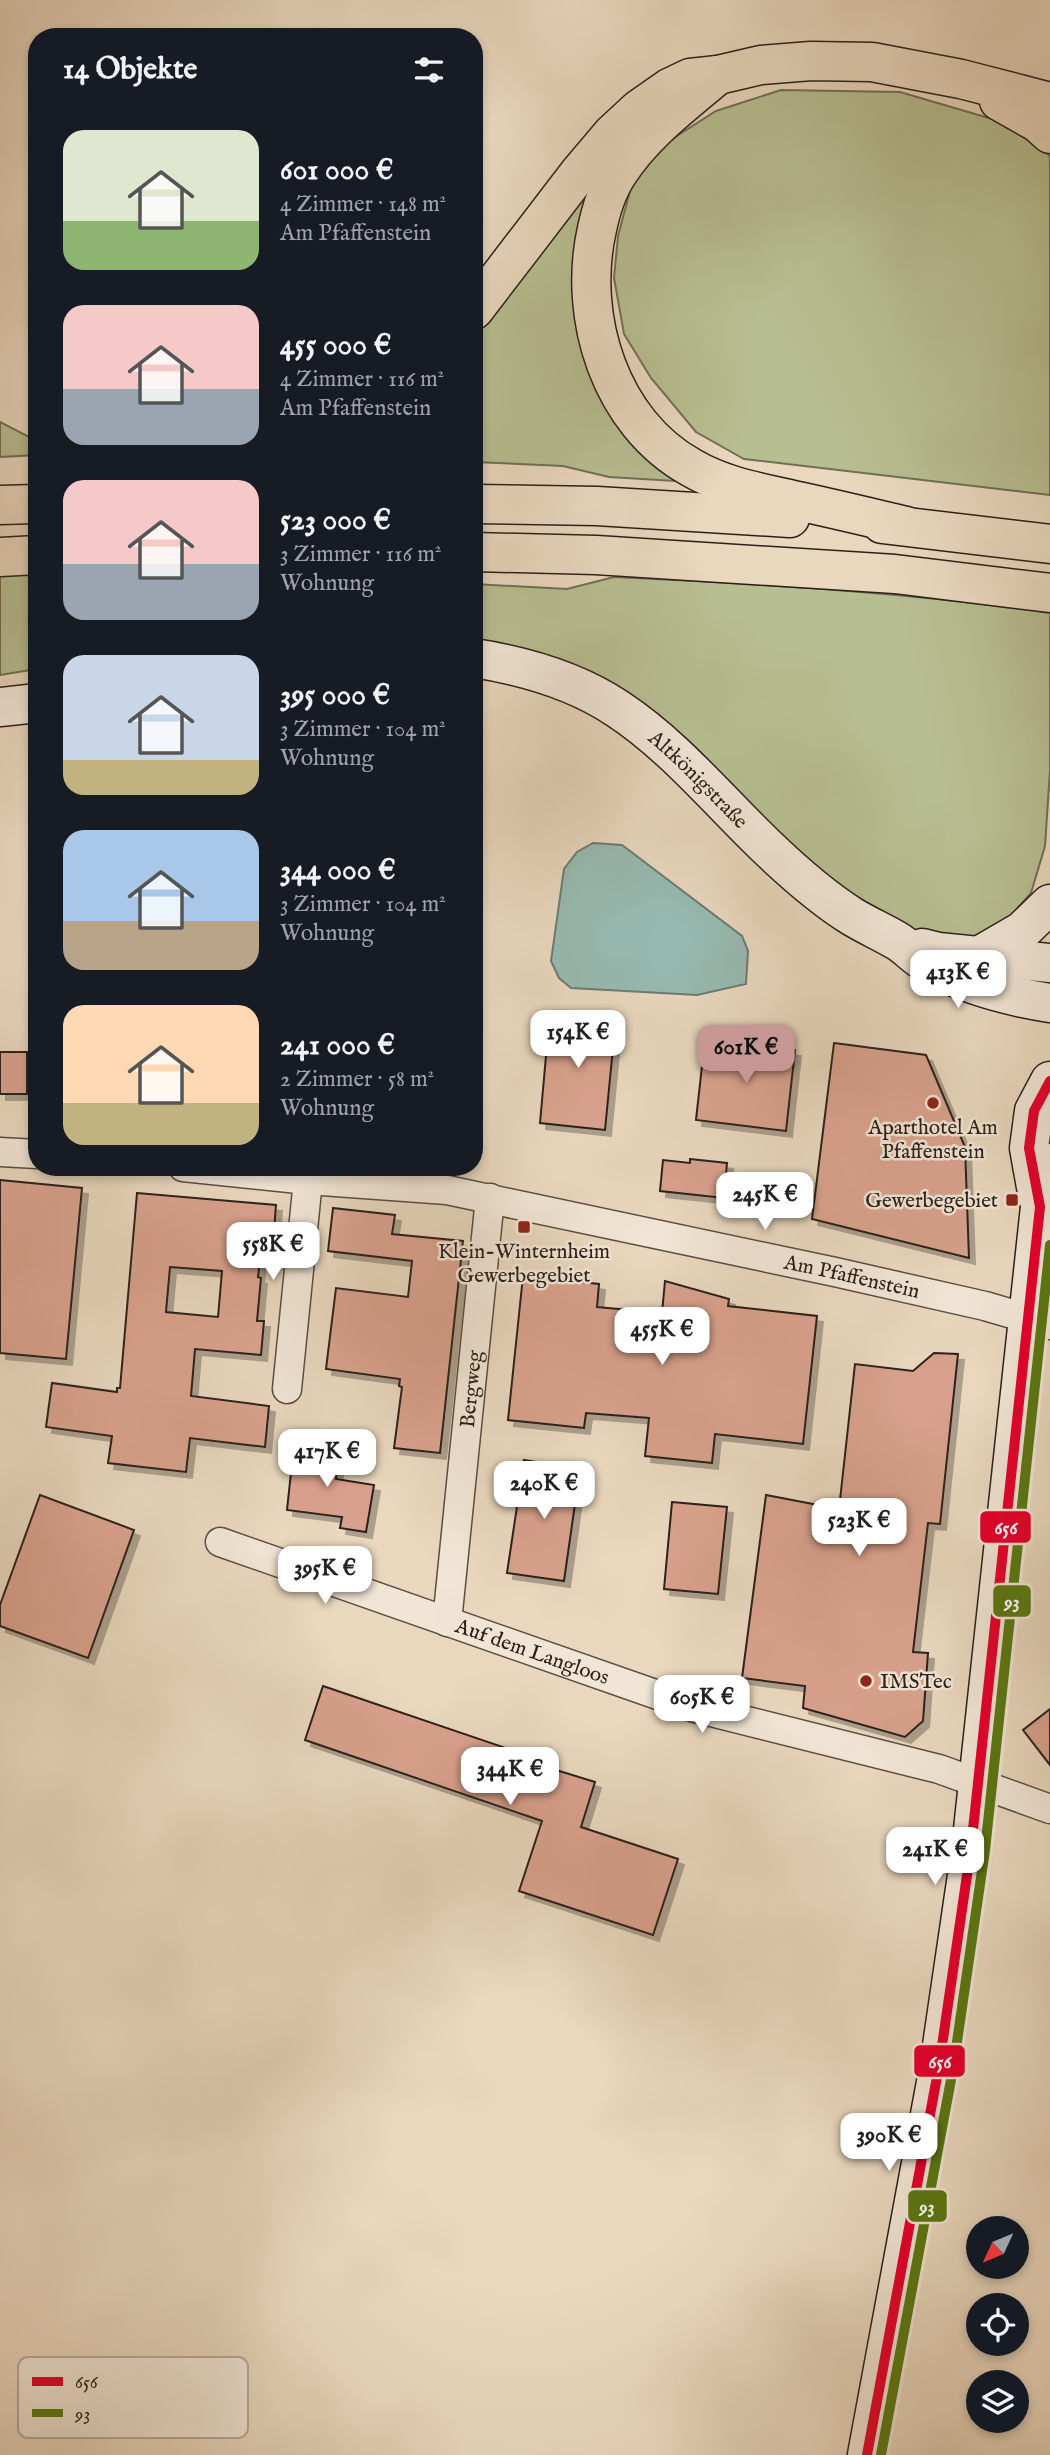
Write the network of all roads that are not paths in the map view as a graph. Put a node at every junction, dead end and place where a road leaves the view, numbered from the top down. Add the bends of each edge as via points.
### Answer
1 (718, 75) junction
2 (1050, 77) edge
3 (961, 79) junction
4 (1050, 102) edge
5 (1050, 134) edge
6 (483, 298) edge
7 (483, 504) edge
8 (906, 526) junction
9 (1050, 544) edge
10 (483, 552) edge
11 (28, 555) edge
12 (0, 557) edge
13 (1050, 593) edge
14 (483, 659) edge
15 (28, 704) edge
16 (0, 706) edge
17 (1050, 904) edge
18 (899, 942) junction
19 (979, 956) junction
20 (1050, 963) edge
21 (1050, 1003) edge
22 (1050, 1081) edge
23 (0, 1152) edge
24 (28, 1154) edge
25 (1050, 1163) edge
26 (270, 1176) edge
27 (308, 1180) junction
28 (490, 1198) junction
29 (1040, 1207) junction
30 (1039, 1322) edge
31 (287, 1389) dead end
32 (220, 1542) dead end
33 (447, 1622) junction
34 (979, 1783) junction
35 (1050, 1809) edge
36 (867, 2455) edge

1 - 3 highway via 761,65 872,62
1 - 6 highway via 690,78 669,88 612,134
1 - 8 highway via 637,148 616,175 604,201 591,254 591,287 595,328 610,376 640,424 691,468 731,485
2 - 3 highway
3 - 4 highway
3 - 5 highway
7 - 8 highway via 597,506
8 - 9 highway
10 - 13 highway via 895,574
11 - 12 highway
14 - 18 main road, Altkönigstraße via 547,674 618,709 653,736 825,898
15 - 16 main road
17 - 19 main road via 1022,932
18 - 19 main road, Altkönigstraße
18 - 21 main road, Altkönigstraße via 949,974 1004,995
19 - 20 main road, Altkönigstraße
22 - 29 main road via 1034,1111 1030,1148
23 - 24 street
25 - 29 main road
26 - 27 street, Am Pfaffenstein
27 - 28 street, Am Pfaffenstein via 447,1190
27 - 31 street
28 - 30 street, Am Pfaffenstein via 985,1306
28 - 33 street, Bergweg
29 - 30 main road
30 - 34 main road
32 - 33 street, Auf dem Langloos
33 - 34 street, Auf dem Langloos via 695,1707
34 - 35 street, Auf dem Langloos
34 - 36 main road via 939,2066

